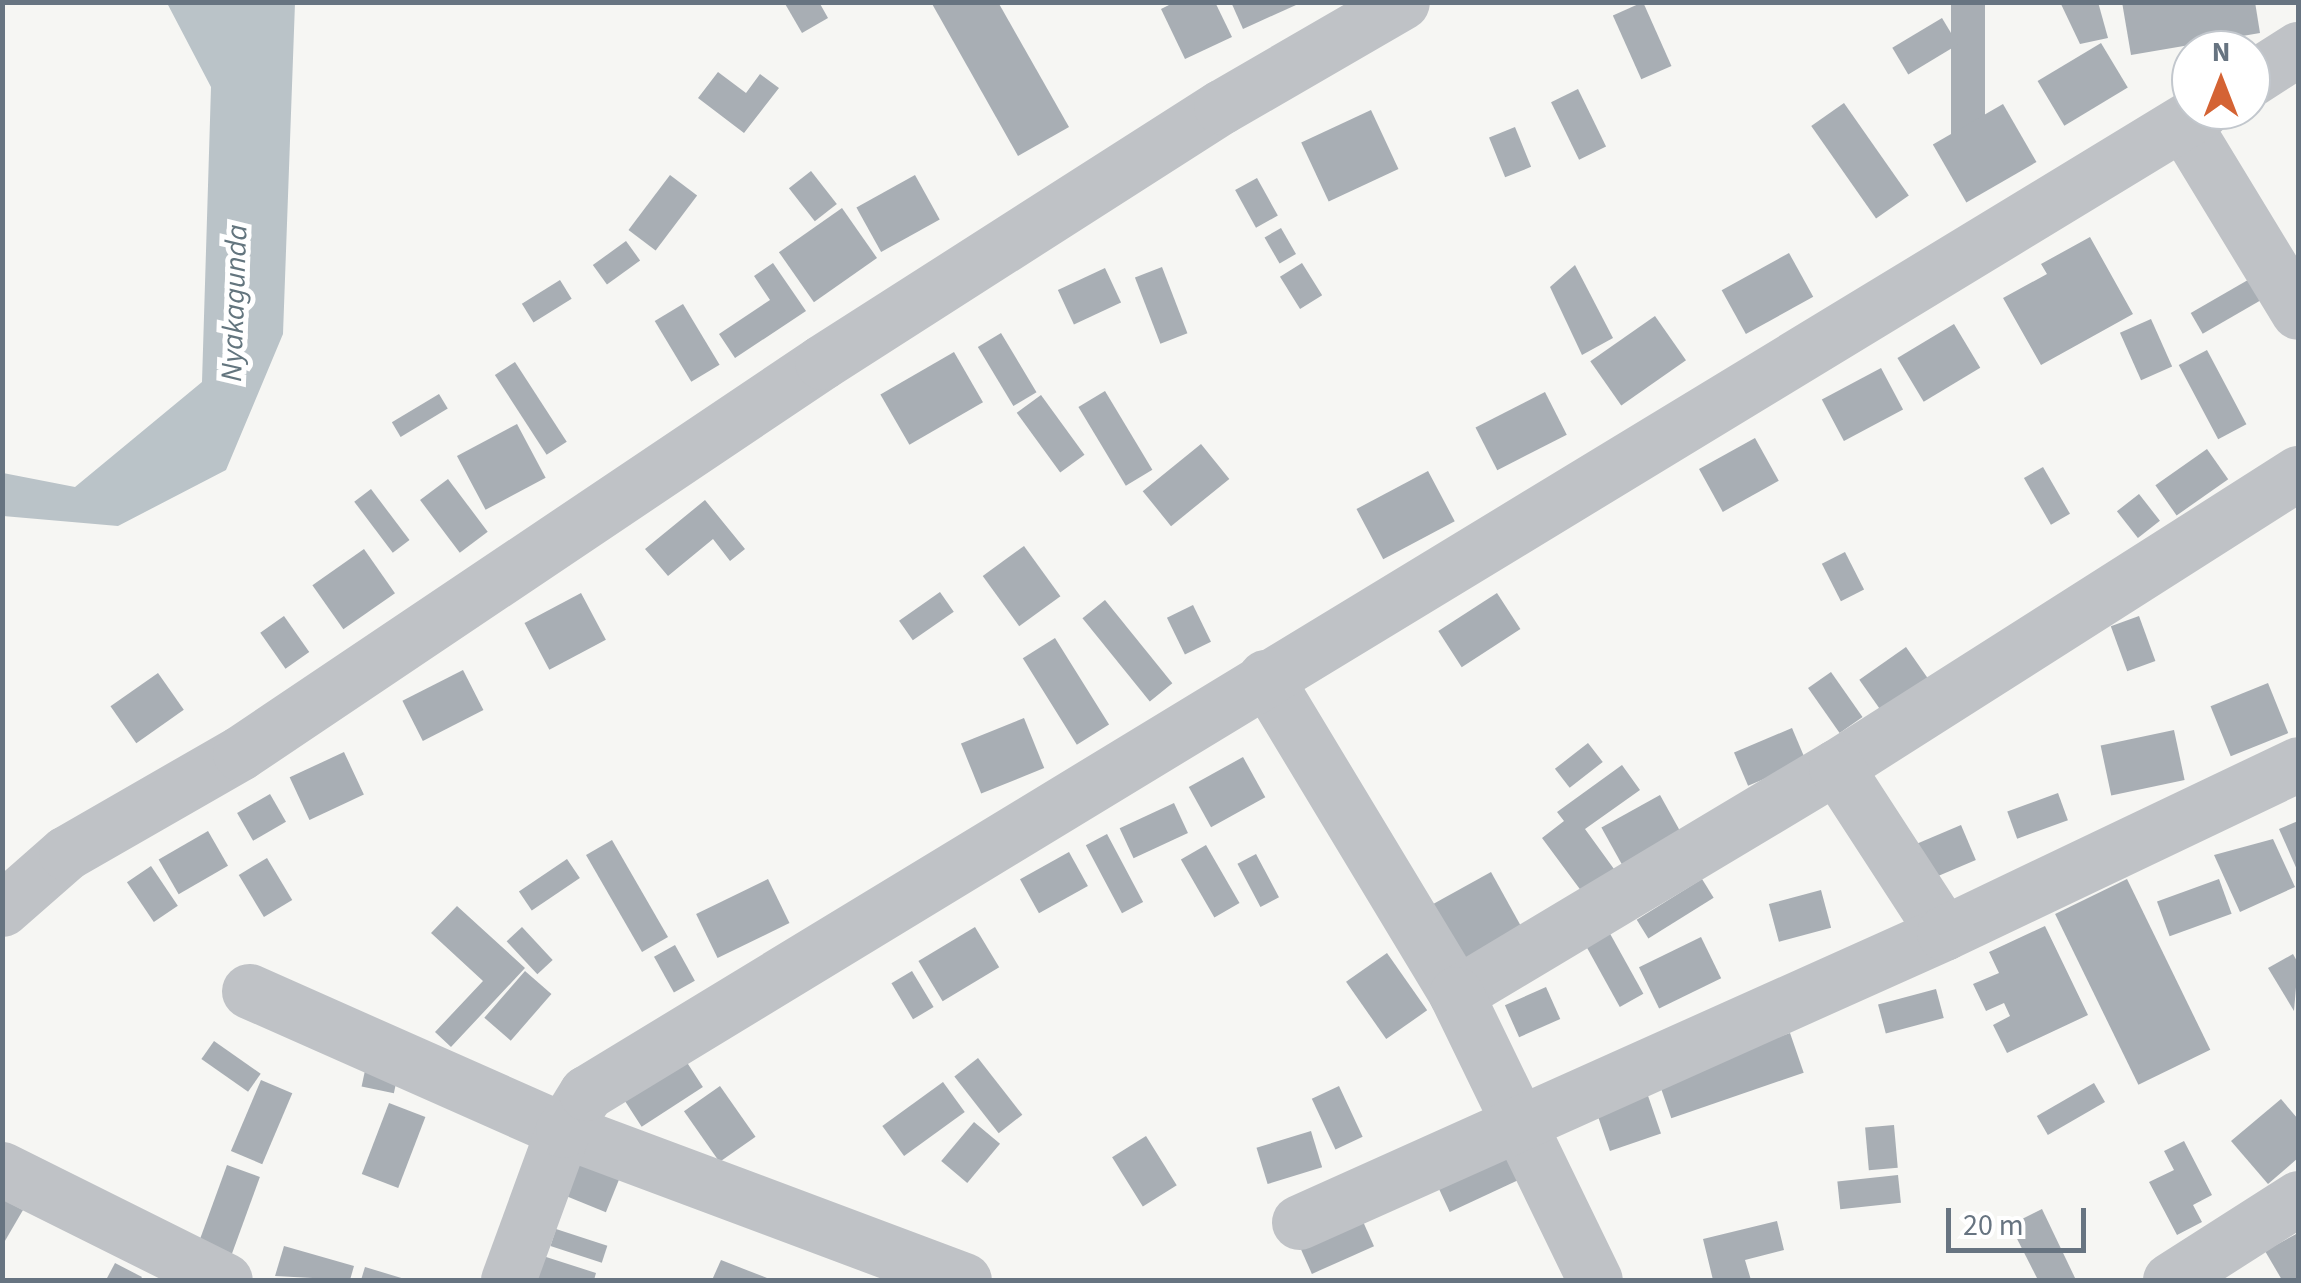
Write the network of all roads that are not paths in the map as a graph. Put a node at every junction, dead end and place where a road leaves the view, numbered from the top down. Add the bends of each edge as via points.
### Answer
1 (1402, 2) edge
2 (2298, 49) edge
3 (2271, 67) edge
4 (2171, 129) edge
5 (2200, 130) edge
6 (2298, 312) edge
7 (2298, 473) edge
8 (1265, 677) junction
9 (2298, 764) edge
10 (1836, 767) junction
11 (2, 909) edge
12 (1944, 933) junction
13 (250, 990) dead end
14 (1456, 994) junction
15 (1516, 1124) junction
16 (564, 1130) junction
17 (2, 1169) edge
18 (2298, 1198) edge
19 (1299, 1222) dead end
20 (224, 1280) edge
21 (508, 1280) edge
22 (964, 1280) edge
23 (1595, 1280) edge
24 (2170, 1280) edge

1 - 11 street via 1221,107 822,362 240,752 66,853
2 - 3 street
4 - 8 street
5 - 6 street
7 - 10 street
8 - 14 street
8 - 16 street via 586,1093
9 - 12 street
10 - 12 street
10 - 14 street
12 - 15 street
13 - 16 street
14 - 15 street
15 - 19 street
15 - 23 street
16 - 21 street
16 - 22 street
17 - 20 street
18 - 24 street

